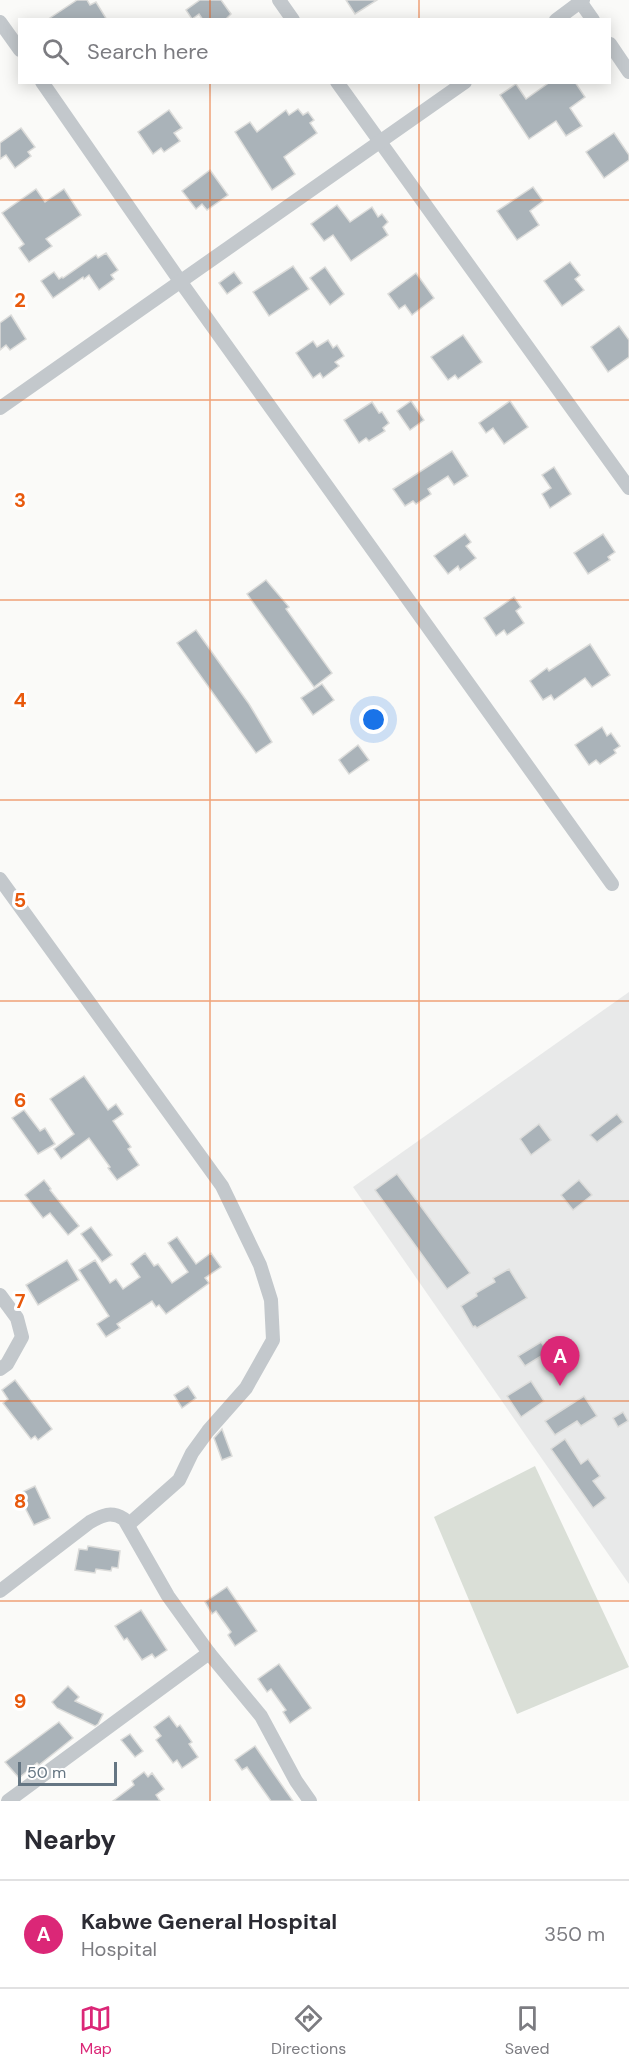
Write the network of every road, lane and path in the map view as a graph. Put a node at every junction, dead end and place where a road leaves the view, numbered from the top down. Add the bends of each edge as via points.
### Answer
1 (279, 0) edge
2 (581, 1) edge
3 (292, 18) edge
4 (559, 18) edge
5 (592, 18) edge
6 (0, 22) edge
7 (18, 47) edge
8 (611, 47) edge
9 (629, 72) edge
10 (43, 84) edge
11 (338, 84) edge
12 (462, 84) edge
13 (379, 143) junction
14 (180, 281) junction
15 (0, 408) edge
16 (629, 488) edge
17 (0, 879) edge
18 (612, 884) dead end
19 (0, 1294) edge
20 (0, 1369) edge
21 (128, 1526) junction
22 (0, 1591) edge
23 (209, 1653) junction
24 (0, 1796) edge
25 (9, 1801) edge
26 (310, 1801) edge

1 - 3 street
2 - 4 street
2 - 5 street
6 - 7 street
8 - 9 street
10 - 14 street
11 - 13 street
12 - 13 street
13 - 14 street
13 - 16 street
14 - 15 street
14 - 18 street
17 - 21 street via 222,1186 260,1265 272,1300 273,1340 246,1388 208,1431 179,1480
19 - 20 street via 17,1318 22,1337
21 - 22 street via 116,1514 105,1514
21 - 23 street via 168,1596
23 - 25 street
23 - 26 street via 261,1716
24 - 25 street

